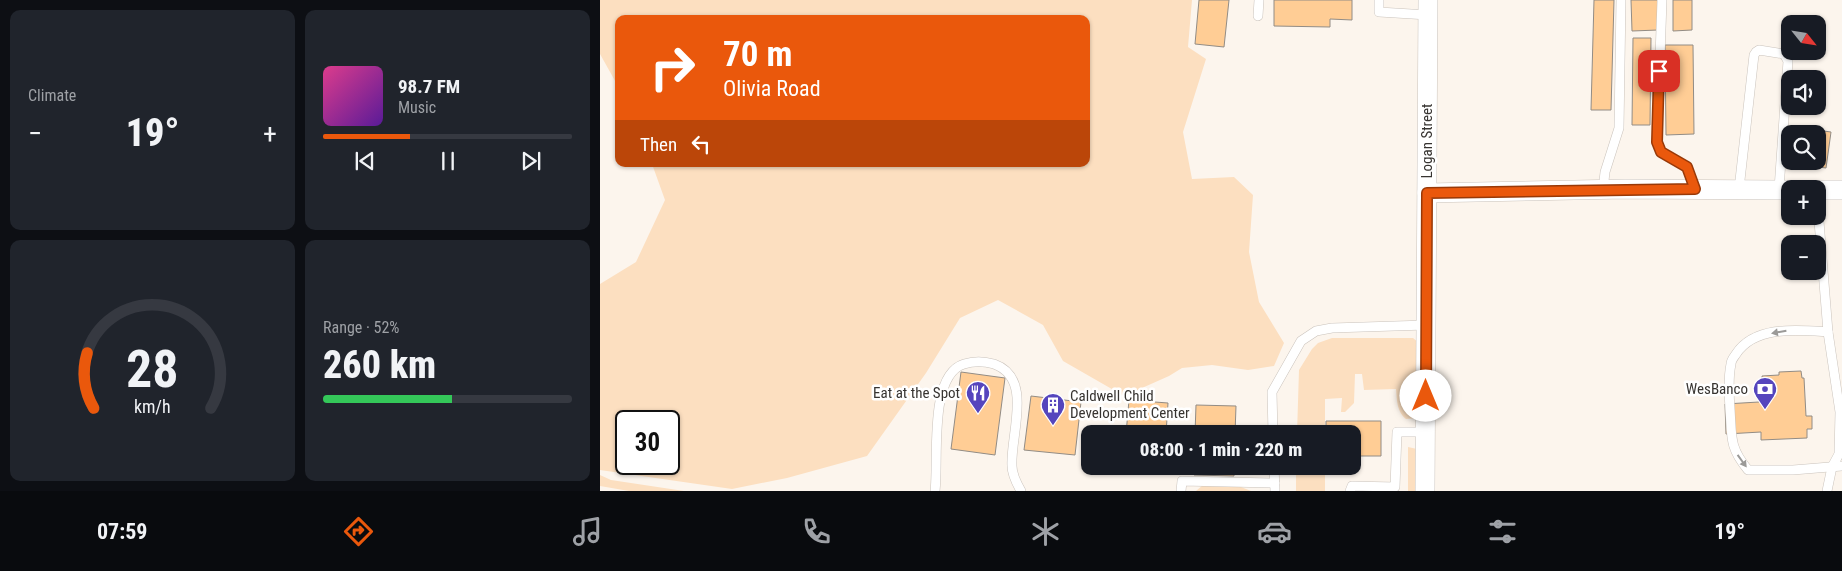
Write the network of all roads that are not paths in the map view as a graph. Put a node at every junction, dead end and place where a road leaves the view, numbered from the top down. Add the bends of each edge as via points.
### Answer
1 (1258, 0) edge
2 (1379, 0) edge
3 (1621, 0) edge
4 (1662, 0) edge
5 (1428, 8) edge
6 (1258, 16) dead end
7 (1785, 180) edge
8 (1695, 189) junction
9 (1781, 189) edge
10 (1603, 190) junction
11 (1739, 190) junction
12 (1826, 190) edge
13 (1842, 190) edge
14 (1427, 193) junction
15 (1819, 225) edge
16 (1426, 325) junction
17 (1828, 332) junction
18 (1273, 425) edge
19 (1425, 432) junction
20 (1842, 466) edge
21 (1832, 467) junction
22 (1275, 487) edge
23 (936, 491) edge
24 (1021, 491) edge
25 (1181, 491) edge
26 (1350, 491) edge
27 (1425, 491) edge
28 (1827, 491) edge

1 - 6 lane
2 - 5 lane via 1379,12
3 - 10 lane via 1619,128 1605,172
4 - 8 lane via 1657,142 1661,152 1687,167
5 - 14 street, Logan Street
7 - 11 lane via 1788,61 1784,54 1760,50 1754,55
8 - 10 street
8 - 11 street
9 - 11 street
10 - 14 street
12 - 13 street
14 - 16 street, Logan Street
15 - 17 lane
16 - 18 lane via 1316,331 1301,341 1272,392
16 - 19 street, Logan Street
17 - 21 lane via 1840,412 1839,454
17 -> 21 lane via 1792,330 1756,336 1741,346 1731,362 1729,396 1733,446 1748,470
19 - 26 lane via 1397,432 1395,487 1352,486
19 - 27 street, Logan Street
20 - 21 lane
21 - 28 lane
22 - 25 lane via 1182,481
23 - 24 lane via 937,416 942,393 949,375 958,365 970,362 987,362 1002,367 1013,378 1018,394 1012,467

